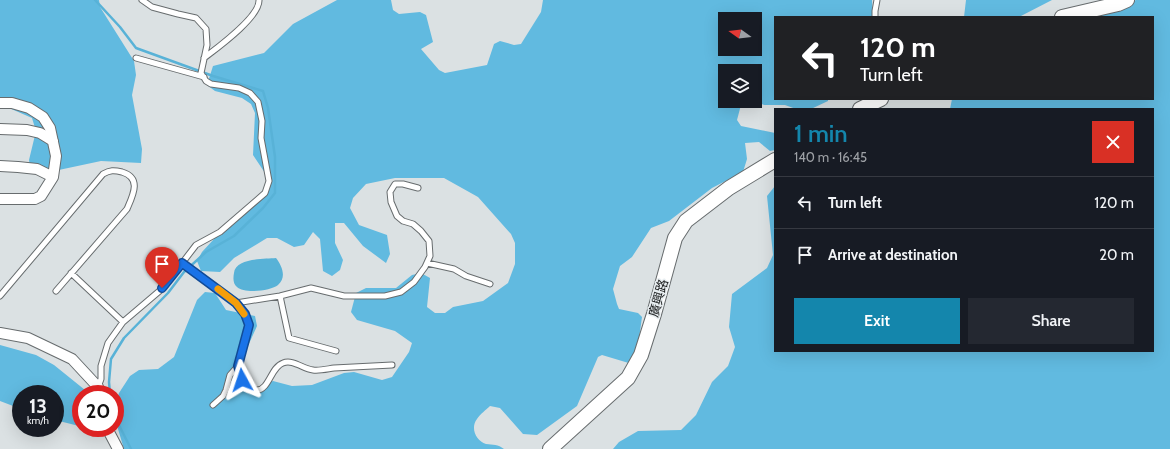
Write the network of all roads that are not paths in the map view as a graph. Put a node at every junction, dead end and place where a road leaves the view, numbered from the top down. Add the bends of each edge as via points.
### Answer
1 (142, 0) edge
2 (259, 0) edge
3 (877, 0) edge
4 (1127, 0) edge
5 (875, 16) edge
6 (1066, 16) edge
7 (136, 58) dead end
8 (204, 58) junction
9 (202, 75) junction
10 (879, 100) edge
11 (0, 103) edge
12 (862, 108) edge
13 (0, 129) edge
14 (53, 141) junction
15 (774, 161) edge
16 (0, 166) edge
17 (53, 178) junction
18 (418, 188) dead end
19 (0, 199) edge
20 (427, 263) junction
21 (183, 264) junction
22 (70, 273) junction
23 (490, 284) dead end
24 (56, 291) dead end
25 (0, 296) edge
26 (280, 296) junction
27 (236, 303) junction
28 (123, 322) junction
29 (0, 333) edge
30 (336, 351) dead end
31 (392, 365) dead end
32 (238, 366) junction
33 (94, 385) edge
34 (100, 385) edge
35 (213, 405) dead end
36 (112, 437) edge
37 (118, 449) edge
38 (550, 449) edge

1 - 8 lane via 152,7 196,18 206,29 207,45
2 - 8 lane via 254,14 235,34
3 - 5 lane
4 - 6 street
7 - 9 lane
8 - 9 lane
9 - 21 lane via 211,84 239,88 250,93 258,102 269,181 265,193 220,232 196,245
10 - 12 street
11 - 14 street via 12,103 29,108 43,117 50,128
13 - 14 street via 27,130 40,133
14 - 17 street via 56,156
15 - 38 street, 廣興路 via 729,188 686,221 675,238 654,314 640,355 628,378
16 - 17 street via 38,169
17 - 19 street via 41,196 35,199
18 - 20 lane via 395,184 390,192 390,202 397,216 421,230 429,241 430,256
20 - 23 lane via 454,269
20 - 26 lane via 414,282 401,292 385,296 344,296 311,288
21 - 27 lane
21 - 28 lane via 162,288
22 - 24 lane
22 - 25 lane via 127,209 135,186 133,179 126,173 116,170 103,174
22 - 28 lane
26 - 27 lane
26 - 30 lane via 289,338
27 - 32 lane via 245,314 249,325
28 - 34 lane via 108,343 101,366
29 - 33 street via 28,338 72,359
31 - 32 lane via 313,370 288,362 282,363 276,368 265,387 259,390 252,390 246,385
32 - 35 lane via 230,375 223,396
36 - 37 street

